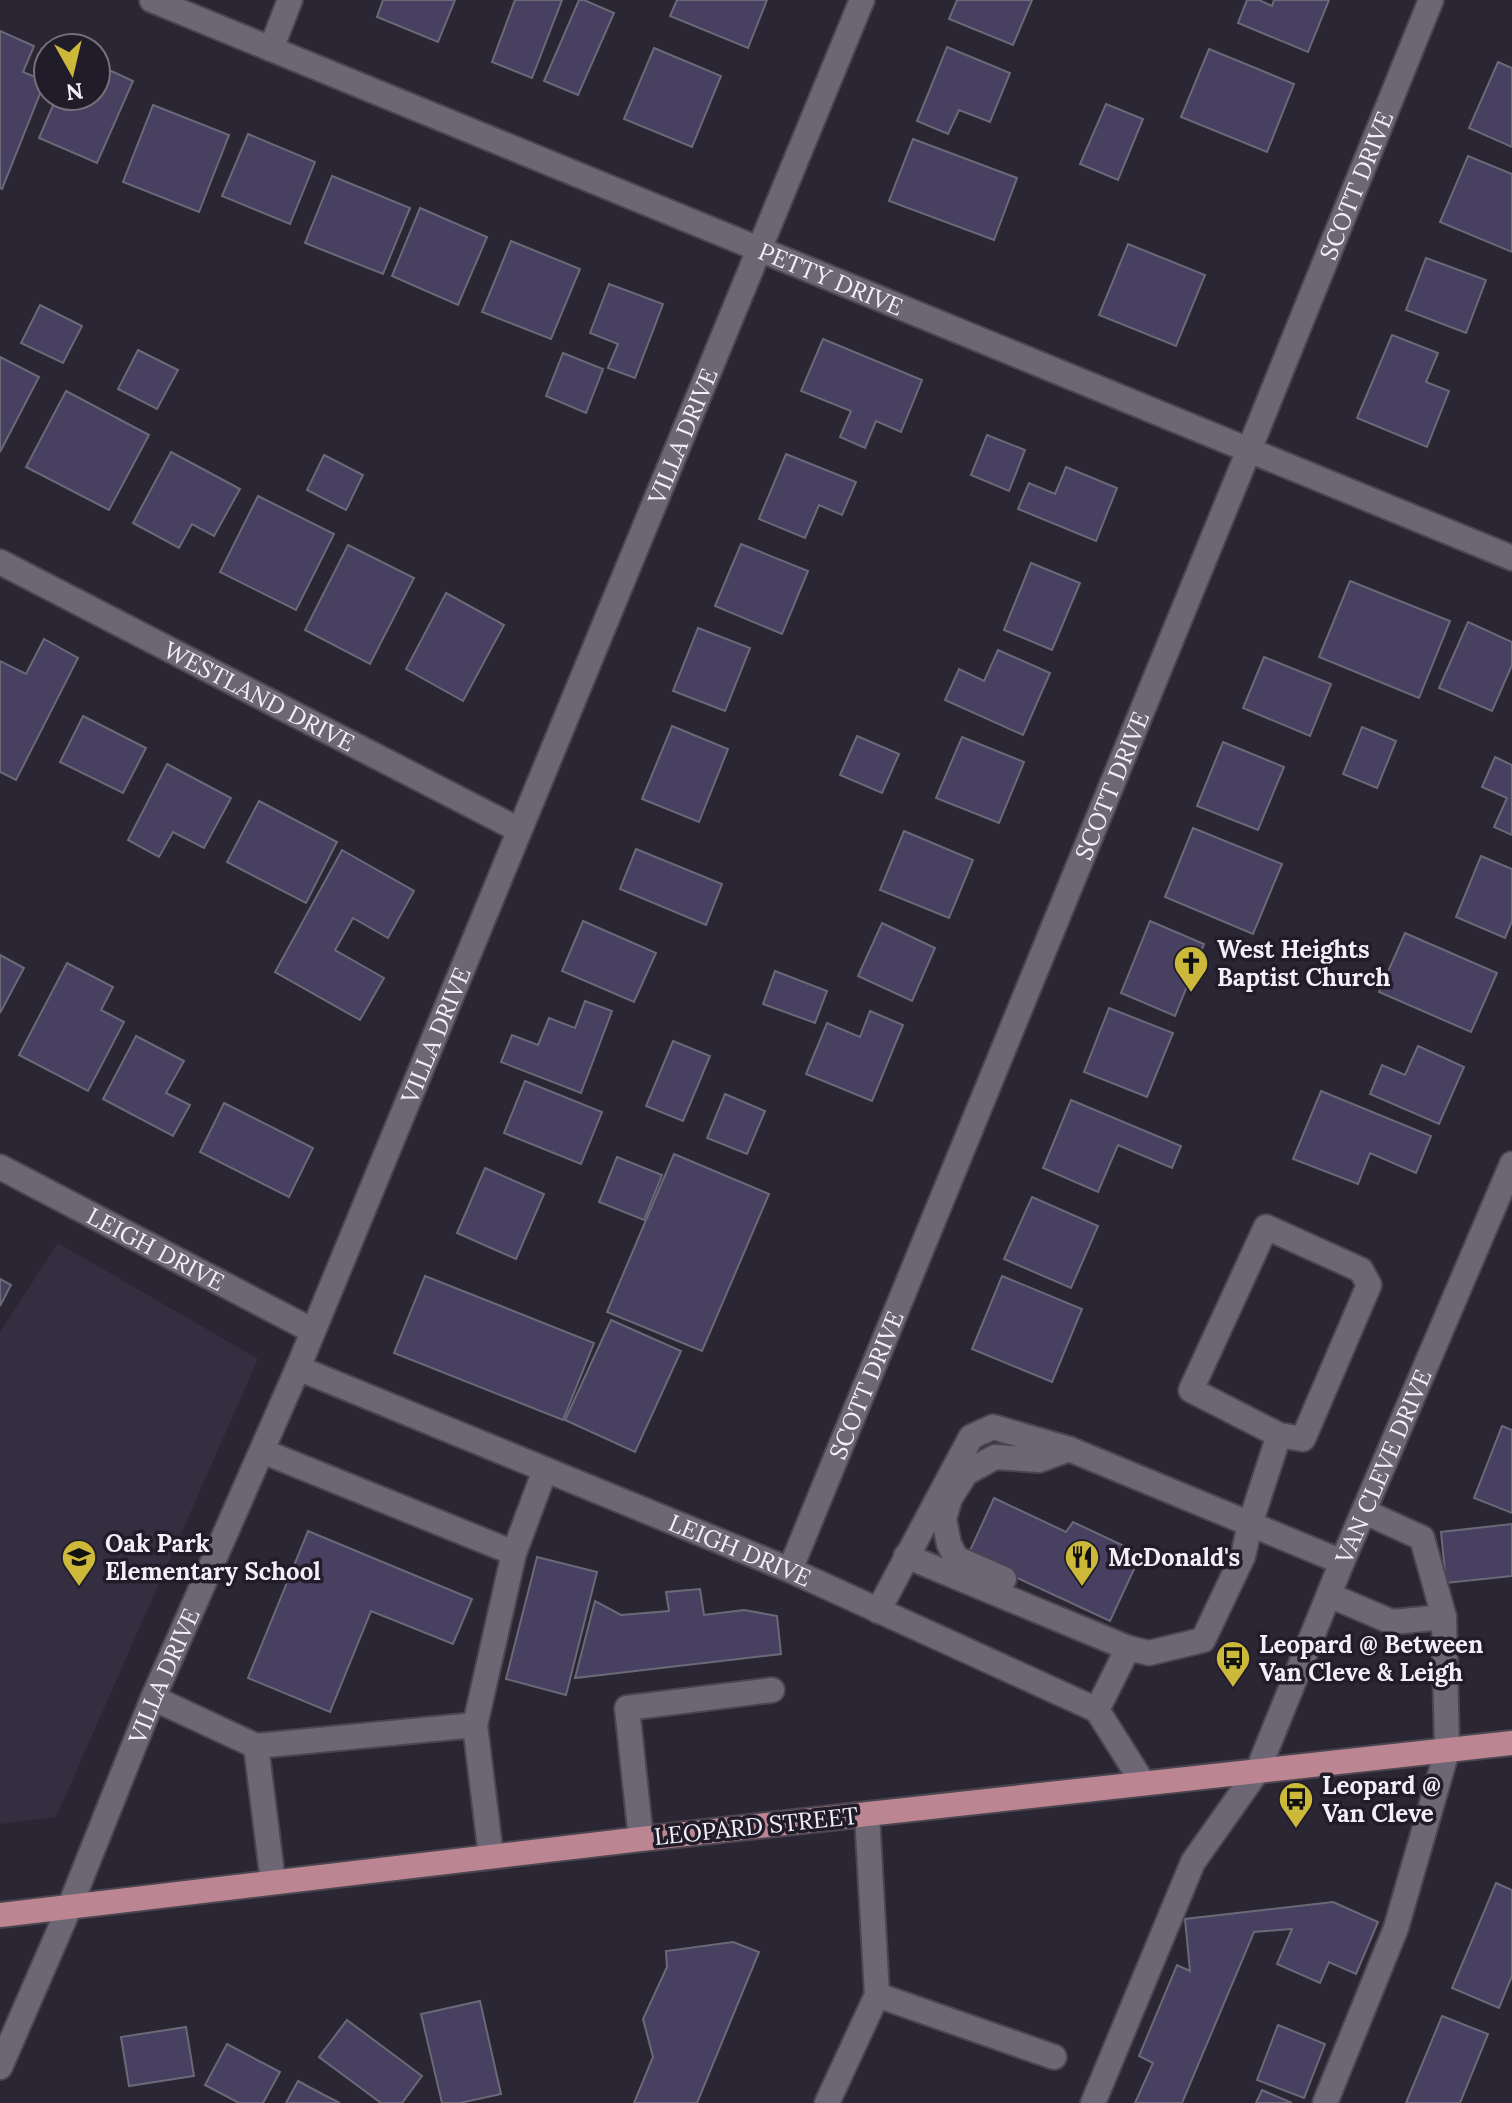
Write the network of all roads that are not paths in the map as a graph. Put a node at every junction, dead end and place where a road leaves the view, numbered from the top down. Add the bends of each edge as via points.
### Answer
1 (152, 0) edge
2 (290, 0) edge
3 (862, 0) edge
4 (1431, 0) edge
5 (271, 49) junction
6 (760, 249) junction
7 (1249, 450) junction
8 (1512, 558) edge
9 (0, 562) edge
10 (519, 830) junction
11 (1512, 1164) edge
12 (0, 1167) edge
13 (313, 1331) junction
14 (298, 1368) junction
15 (1279, 1435) junction
16 (1069, 1449) junction
17 (262, 1451) junction
18 (545, 1470) junction
19 (1365, 1512) junction
20 (1250, 1524) junction
21 (514, 1553) junction
22 (906, 1556) junction
23 (1342, 1562) junction
24 (790, 1570) junction
25 (1329, 1595) junction
26 (878, 1611) junction
27 (1444, 1617) junction
28 (1123, 1646) junction
29 (772, 1690) dead end
30 (153, 1698) junction
31 (1097, 1710) junction
32 (475, 1725) junction
33 (1512, 1743) edge
34 (256, 1746) junction
35 (1447, 1751) junction
36 (1258, 1770) junction
37 (1143, 1783) junction
38 (867, 1814) junction
39 (641, 1839) junction
40 (491, 1856) junction
41 (273, 1882) junction
42 (70, 1906) junction
43 (0, 1915) edge
44 (877, 1995) junction
45 (1054, 2057) dead end
46 (0, 2067) edge
47 (827, 2103) edge
48 (1093, 2103) edge
49 (1325, 2103) edge

1 - 5 street, PETTY DRIVE
2 - 5 street
3 - 6 street, VILLA DRIVE
4 - 7 street, SCOTT DRIVE
5 - 6 street, PETTY DRIVE
6 - 7 street, PETTY DRIVE
6 - 10 street, VILLA DRIVE
7 - 8 street, PETTY DRIVE
7 - 24 street, SCOTT DRIVE
9 - 10 street, WESTLAND DRIVE
10 - 13 street, VILLA DRIVE
11 - 19 street, VAN CLEVE DRIVE
12 - 13 street, LEIGH DRIVE
13 - 14 street, VILLA DRIVE
14 - 17 street, VILLA DRIVE
14 - 18 street, LEIGH DRIVE
15 - 15 street via 1303,1439 1369,1285 1361,1270 1266,1227 1191,1390
15 - 20 street
16 - 20 street
16 - 22 street via 993,1427 971,1437
16 - 28 street via 1039,1460 995,1457 966,1473 944,1519 949,1544 956,1558 1108,1628
17 - 21 street
17 - 30 street, VILLA DRIVE
18 - 21 street
18 - 24 street, LEIGH DRIVE
19 - 23 street, VAN CLEVE DRIVE
19 - 27 street via 1422,1538
20 - 23 street
20 - 28 street via 1243,1556 1203,1640 1149,1653
21 - 32 street
22 - 26 street
22 - 28 street
23 - 25 street, VAN CLEVE DRIVE
24 - 26 street, LEIGH DRIVE
25 - 27 street via 1392,1622
25 - 36 street, VAN CLEVE DRIVE
26 - 31 street, LEIGH DRIVE
27 - 35 street
28 - 31 street
29 - 39 street via 627,1708
30 - 34 street
30 - 42 street, VILLA DRIVE
31 - 37 street
32 - 34 street
32 - 40 street
33 - 35 main road, LEOPARD STREET
34 - 41 street
35 - 36 main road, LEOPARD STREET
35 - 49 street via 1396,1928
36 - 37 main road, LEOPARD STREET
36 - 48 street, VAN CLEVE DRIVE via 1193,1862
37 - 38 main road, LEOPARD STREET
38 - 39 main road, LEOPARD STREET
38 - 44 street
39 - 40 main road, LEOPARD STREET
40 - 41 main road, LEOPARD STREET
41 - 42 main road, LEOPARD STREET
42 - 43 main road, LEOPARD STREET
42 - 46 street, VILLA DRIVE
44 - 45 street
44 - 47 street

